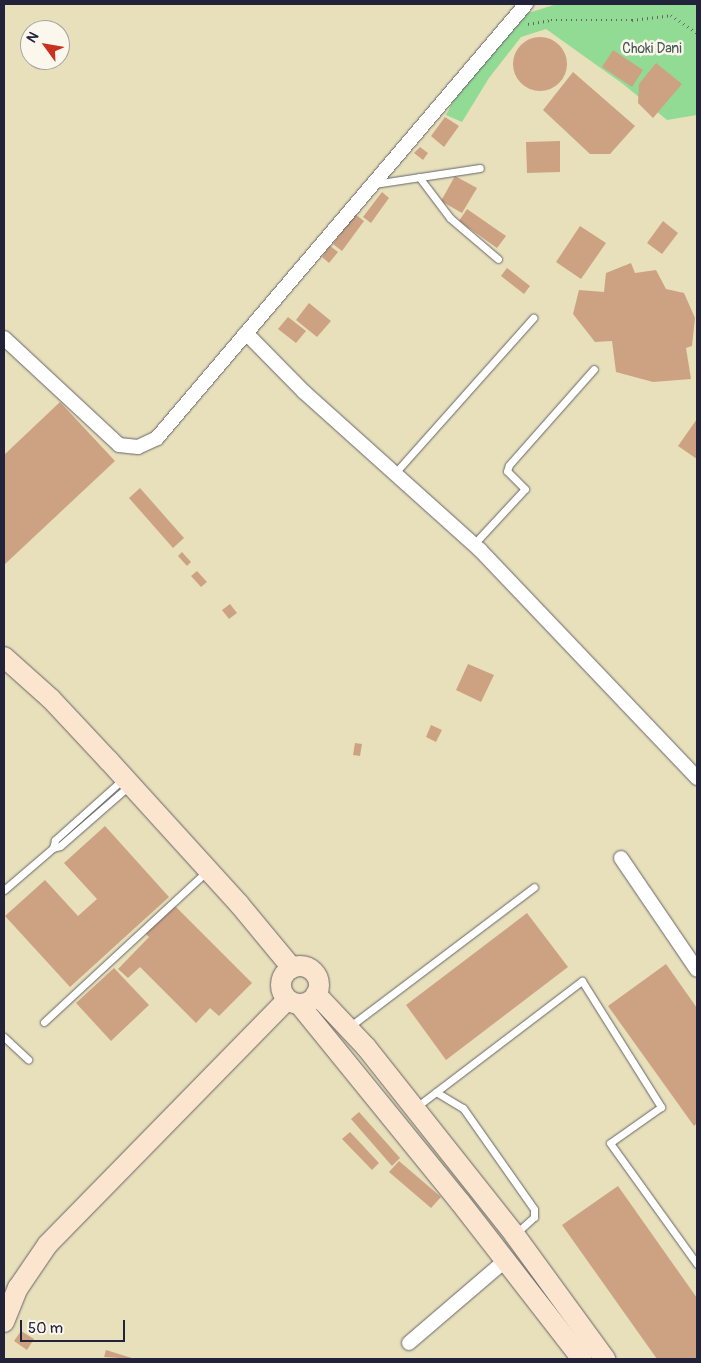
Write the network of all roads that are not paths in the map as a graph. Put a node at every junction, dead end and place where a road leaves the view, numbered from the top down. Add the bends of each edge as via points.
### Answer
1 (526, 4) edge
2 (480, 168) dead end
3 (419, 177) junction
4 (373, 184) junction
5 (498, 259) dead end
6 (533, 318) dead end
7 (246, 333) junction
8 (4, 338) edge
9 (594, 369) dead end
10 (395, 473) junction
11 (474, 544) junction
12 (4, 658) edge
13 (697, 778) edge
14 (127, 782) junction
15 (621, 858) dead end
16 (207, 871) junction
17 (534, 887) dead end
18 (4, 890) edge
19 (292, 968) junction
20 (697, 970) edge
21 (316, 994) junction
22 (293, 1002) junction
23 (44, 1022) dead end
24 (349, 1028) junction
25 (4, 1037) edge
26 (28, 1059) dead end
27 (436, 1092) junction
28 (414, 1108) junction
29 (514, 1234) junction
30 (506, 1260) junction
31 (697, 1264) edge
32 (4, 1321) edge
33 (409, 1343) dead end
34 (582, 1359) edge
35 (604, 1359) edge

1 - 4 street
2 - 3 lane
3 - 4 lane
3 - 5 lane via 450,218
4 - 7 street
6 - 10 lane
7 - 8 street via 157,438 138,447 119,445 106,437
7 - 10 street via 304,392
9 - 11 lane via 509,465 508,471 525,490
10 - 11 street
11 - 13 street
12 - 14 street via 52,699
14 - 16 street
14 - 18 lane via 60,846 53,848
15 - 20 street
16 - 19 street
16 - 23 lane
17 - 24 lane
19 - 21 street via 304,966 315,973 319,985
19 - 22 street via 281,983
21 - 22 street via 311,1001
21 - 24 street
22 - 30 street
22 - 32 street via 48,1244 18,1288
24 - 28 street
25 - 26 lane
27 - 28 lane
27 - 29 lane via 463,1108 534,1209 534,1217
27 - 31 lane via 582,981 662,1107 610,1143
28 - 29 street
29 - 35 street
30 - 33 street
30 - 34 street

